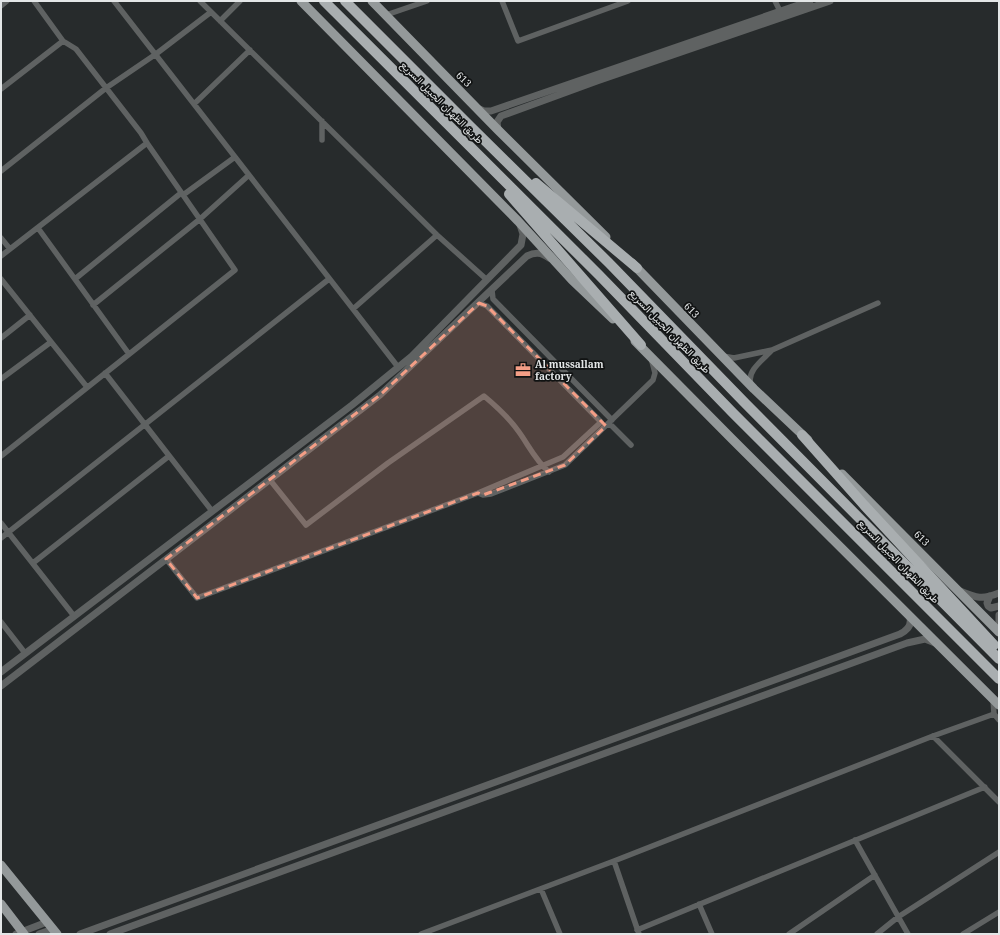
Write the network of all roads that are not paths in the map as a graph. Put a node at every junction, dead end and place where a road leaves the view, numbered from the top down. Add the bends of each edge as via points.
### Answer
1 (7, 1) edge
2 (34, 1) edge
3 (114, 1) edge
4 (200, 1) edge
5 (240, 1) edge
6 (301, 1) edge
7 (324, 1) edge
8 (346, 1) edge
9 (372, 1) edge
10 (428, 1) edge
11 (502, 1) edge
12 (628, 1) edge
13 (775, 1) edge
14 (810, 1) edge
15 (830, 1) edge
16 (1, 6) edge
17 (780, 11) junction
18 (211, 12) junction
19 (386, 15) junction
20 (220, 21) junction
21 (63, 40) junction
22 (250, 50) junction
23 (156, 54) junction
24 (106, 88) junction
25 (1, 89) edge
26 (194, 104) junction
27 (428, 106) junction
28 (477, 108) junction
29 (322, 121) junction
30 (471, 127) junction
31 (498, 130) junction
32 (322, 140) dead end
33 (147, 143) junction
34 (235, 157) junction
35 (1, 171) edge
36 (249, 175) junction
37 (182, 194) junction
38 (200, 219) junction
39 (518, 222) junction
40 (38, 228) junction
41 (437, 235) junction
42 (1, 238) edge
43 (10, 250) junction
44 (1, 256) edge
45 (556, 263) junction
46 (637, 268) junction
47 (1, 279) edge
48 (75, 279) junction
49 (329, 279) junction
50 (486, 280) junction
51 (492, 290) junction
52 (479, 303) junction
53 (878, 303) dead end
54 (94, 305) junction
55 (353, 309) junction
56 (30, 316) junction
57 (515, 334) junction
58 (529, 336) junction
59 (1, 338) edge
60 (51, 342) junction
61 (641, 346) junction
62 (772, 350) junction
63 (719, 353) junction
64 (129, 354) junction
65 (651, 357) junction
66 (398, 367) junction
67 (105, 373) junction
68 (1, 379) edge
69 (87, 387) junction
70 (754, 389) junction
71 (601, 422) junction
72 (609, 424) junction
73 (145, 425) junction
74 (802, 434) junction
75 (631, 445) dead end
76 (1, 456) edge
77 (169, 456) junction
78 (542, 466) junction
79 (549, 472) junction
80 (270, 480) junction
81 (478, 493) junction
82 (212, 511) junction
83 (1, 523) edge
84 (8, 532) junction
85 (1, 538) edge
86 (166, 559) junction
87 (33, 564) junction
88 (960, 591) junction
89 (999, 593) edge
90 (990, 596) junction
91 (999, 606) edge
92 (907, 612) junction
93 (999, 615) edge
94 (74, 616) junction
95 (1, 622) edge
96 (999, 622) edge
97 (999, 632) edge
98 (900, 634) junction
99 (907, 643) junction
100 (941, 646) junction
101 (999, 651) edge
102 (25, 653) junction
103 (999, 659) edge
104 (1, 672) edge
105 (999, 679) edge
106 (1, 686) edge
107 (996, 702) edge
108 (994, 714) junction
109 (999, 720) edge
110 (933, 736) junction
111 (566, 755) junction
112 (538, 778) junction
113 (985, 788) junction
114 (470, 791) junction
115 (999, 802) edge
116 (444, 812) junction
117 (855, 840) junction
118 (999, 852) edge
119 (614, 861) junction
120 (1, 865) edge
121 (875, 875) junction
122 (542, 889) junction
123 (1, 904) edge
124 (699, 904) junction
125 (999, 912) edge
126 (898, 918) junction
127 (52, 928) edge
128 (638, 932) edge
129 (21, 933) edge
130 (39, 934) edge
131 (80, 934) edge
132 (110, 934) edge
133 (422, 934) edge
134 (560, 934) edge
135 (712, 934) edge
136 (790, 934) edge
137 (877, 934) edge
138 (908, 934) edge
139 (963, 934) edge

1 - 16 street
2 - 21 street
3 - 23 street
4 - 18 street
5 - 20 street
6 - 39 main road
7 - 27 highway, طريق الظهران الجبيل السريع
8 - 30 highway, طريق الظهران الجبيل السريع
9 - 19 main road, 613
10 - 19 street
11 - 12 street via 518,41
13 - 17 street
14 - 17 street
15 - 31 street via 597,80 501,116 497,122
17 - 28 street via 491,111
18 - 20 street
18 - 23 street
19 - 28 main road, 613
20 - 22 street
21 - 24 street via 76,49
21 - 25 street
22 - 26 street
22 - 29 street
23 - 24 street
23 - 26 street
24 - 33 street
24 - 35 street
26 - 34 street
27 - 61 highway via 528,215
27 - 105 highway, طريق الظهران الجبيل السريع
28 - 31 main road, 613
29 - 32 street
29 - 41 street
30 - 46 highway
30 - 103 highway, طريق الظهران الجبيل السريع via 609,262 745,404
31 - 46 main road, 613
33 - 37 street
33 - 40 street
34 - 36 street
34 - 37 street
36 - 38 street
36 - 49 street
37 - 38 street
37 - 48 street
38 - 54 street
38 - 64 street via 235,270
39 - 45 main road
39 - 50 street via 523,234 521,244
40 - 43 street
40 - 48 street
41 - 50 street
41 - 55 street
42 - 43 street
43 - 44 street
45 - 51 street via 544,255 533,253
45 - 61 main road
46 - 63 main road, 613
47 - 56 street
48 - 54 street
49 - 55 street
49 - 73 street
50 - 66 street via 412,356
51 - 52 street
51 - 58 street via 493,300
52 - 57 street via 487,306
52 - 80 street via 380,395
53 - 62 street
54 - 64 street
55 - 66 street
56 - 59 street
56 - 60 street
57 - 58 street
57 - 71 street
58 - 72 street
60 - 68 street
60 - 69 street
61 - 65 main road
62 - 63 street via 734,358
62 - 70 street via 752,372 749,379
63 - 70 main road, 613
64 - 67 street
65 - 72 street via 653,380
65 - 92 main road
66 - 82 street
67 - 69 street
67 - 73 street
69 - 76 street
70 - 74 main road, 613
71 - 72 street
71 - 78 street via 563,457
72 - 75 street
72 - 79 street via 565,465
73 - 77 street
73 - 84 street
74 - 88 main road, 613
74 - 101 highway via 864,506
77 - 82 street
77 - 87 street
78 - 79 street
78 - 80 street via 518,430 484,396 388,462 306,525
78 - 81 street
79 - 81 street via 492,494
80 - 86 street
81 - 86 street via 197,598
82 - 94 street
83 - 84 street
84 - 85 street
84 - 87 street
86 - 106 street
87 - 94 street
88 - 90 street via 978,598
88 - 97 main road, 613
89 - 90 street
90 - 91 street via 988,606
92 - 98 street via 910,625
92 - 100 main road
93 - 96 street
94 - 102 street
95 - 102 street
98 - 99 street via 910,635
98 - 111 street
99 - 100 street via 925,639
99 - 112 street
100 - 107 main road
102 - 104 street
107 - 108 street
108 - 109 street
108 - 110 street
110 - 113 street
110 - 119 street
111 - 112 street via 571,756 571,762
111 - 114 street
112 - 116 street
113 - 115 street
113 - 117 street
114 - 116 street via 458,800 437,807 438,812
114 - 131 street
116 - 132 street
117 - 121 street
117 - 124 street
118 - 126 street
119 - 122 street
119 - 128 street
120 - 127 main road
121 - 126 street
121 - 136 street
122 - 133 street
122 - 134 street
123 - 129 main road
124 - 128 street
124 - 135 street
125 - 139 street
126 - 137 street
126 - 138 street
127 - 129 street
127 - 130 street

